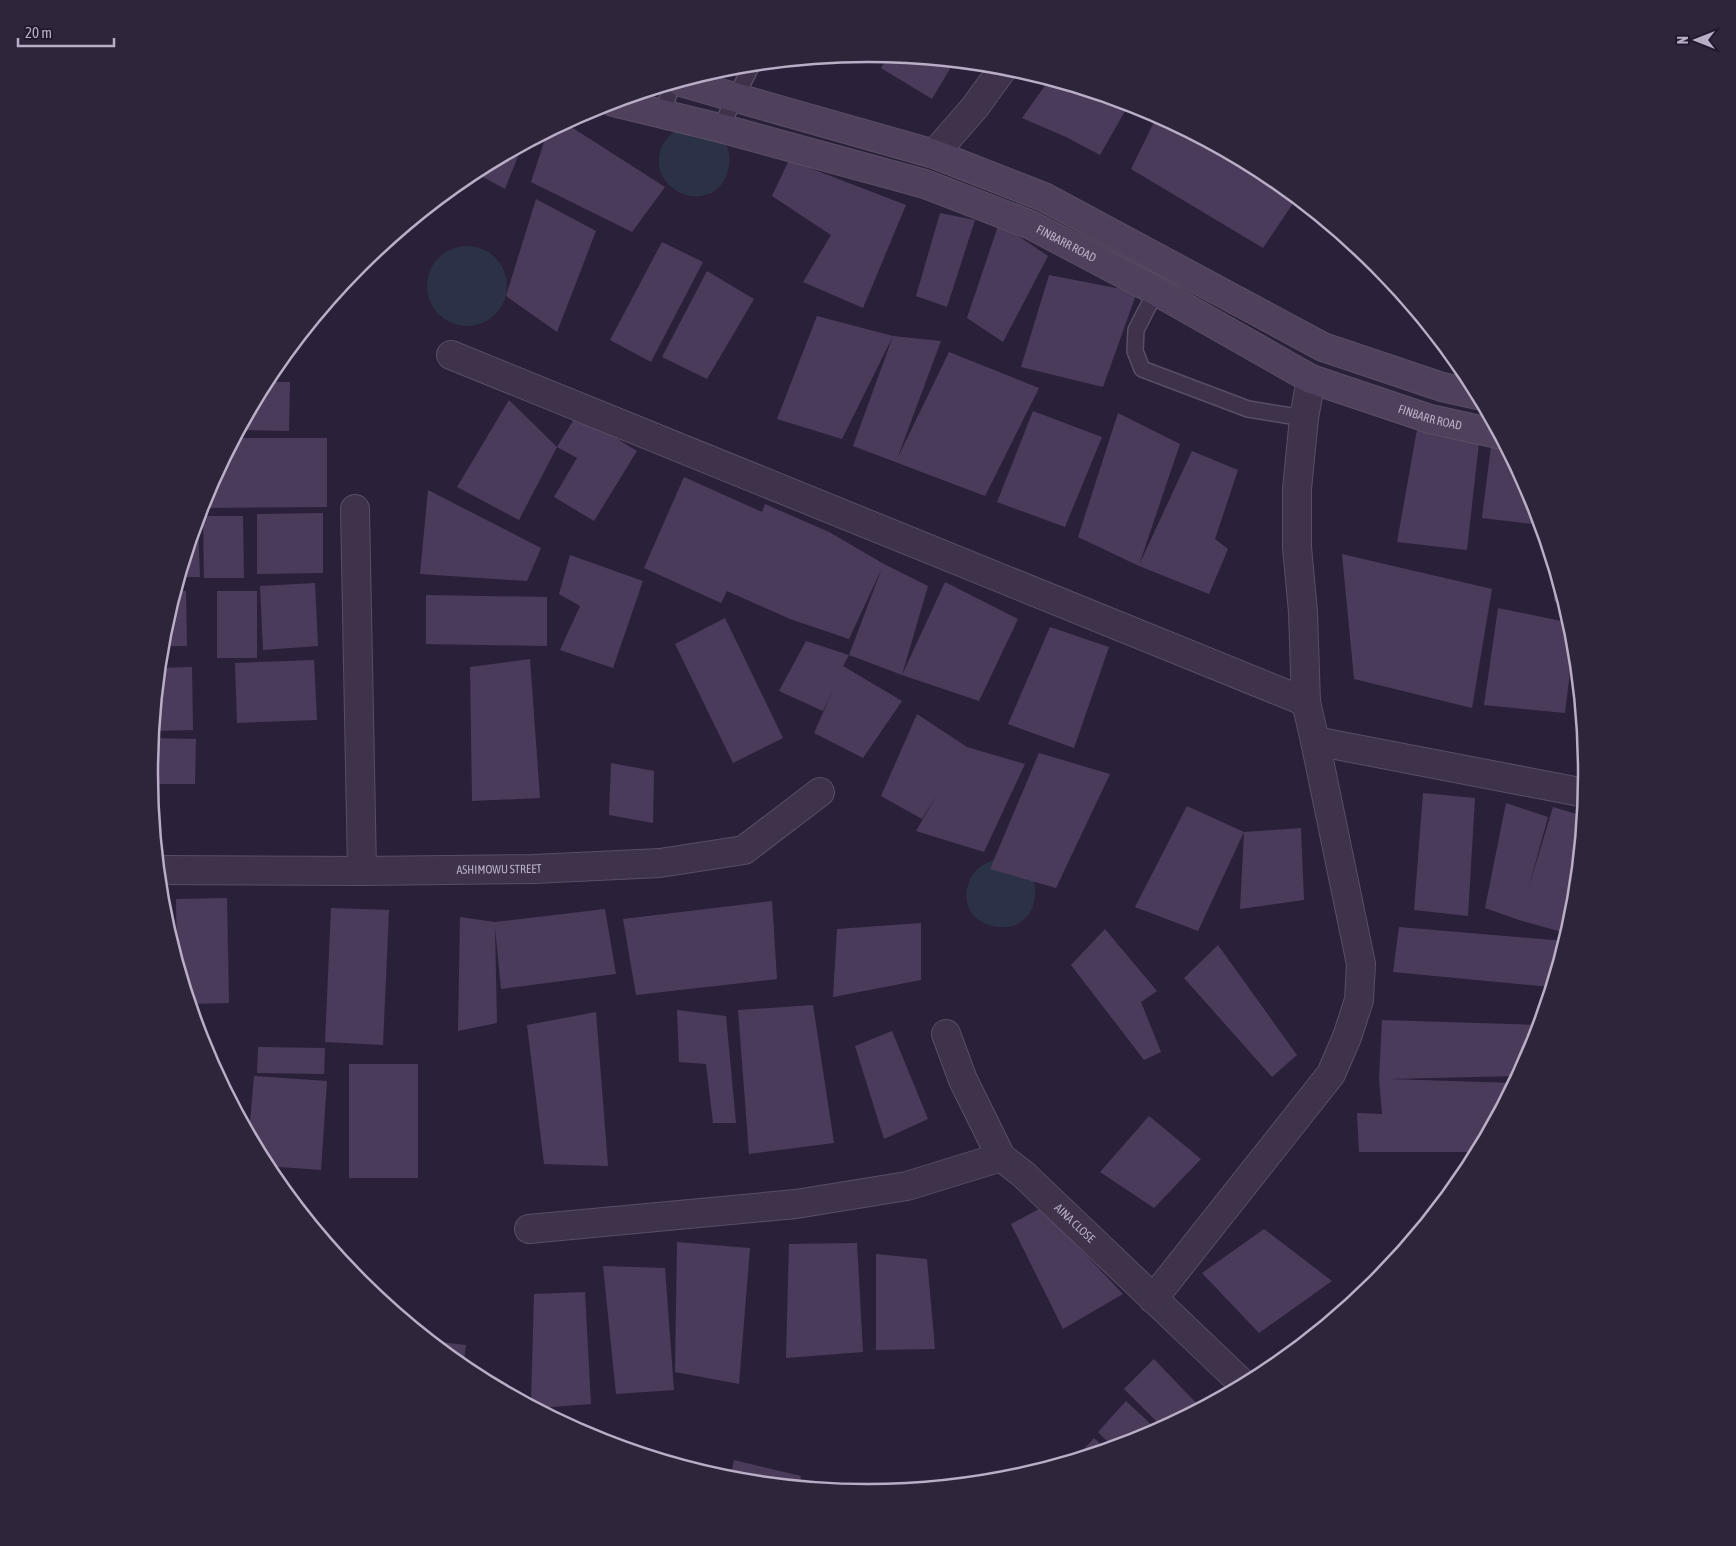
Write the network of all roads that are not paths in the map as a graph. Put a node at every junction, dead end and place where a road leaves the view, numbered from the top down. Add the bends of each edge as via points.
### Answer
1 (748, 73) edge
2 (998, 75) edge
3 (692, 85) edge
4 (670, 91) edge
5 (735, 97) junction
6 (626, 105) edge
7 (662, 115) junction
8 (720, 128) junction
9 (934, 154) junction
10 (1156, 291) junction
11 (451, 355) dead end
12 (1310, 379) junction
13 (1468, 393) edge
14 (1304, 418) junction
15 (1491, 432) edge
16 (354, 510) dead end
17 (1306, 702) junction
18 (1315, 741) junction
19 (1578, 791) edge
20 (820, 792) dead end
21 (165, 870) edge
22 (362, 871) junction
23 (946, 1034) dead end
24 (1001, 1156) junction
25 (529, 1229) dead end
26 (1153, 1299) junction
27 (1238, 1379) edge

1 - 5 lane
2 - 9 street
3 - 5 main road
4 - 7 lane
5 - 8 lane
5 - 9 main road
6 - 7 main road, FINBARR ROAD
7 - 8 main road, FINBARR ROAD
8 - 10 main road, FINBARR ROAD via 925,184 1031,225
9 - 13 main road via 1044,197 1323,347
10 - 12 main road, FINBARR ROAD
10 - 14 lane via 1136,330 1135,351 1142,369 1248,409
11 - 17 street
12 - 14 street
12 - 15 main road, FINBARR ROAD via 1430,419
14 - 17 street via 1297,489 1297,547
16 - 22 street
17 - 18 street
18 - 19 street
18 - 26 street via 1361,964 1359,1000 1331,1074
20 - 22 street, ASHIMOWU STREET via 744,850 660,863 534,869
21 - 22 street, ASHIMOWU STREET
23 - 24 street, AINA CLOSE via 963,1080
24 - 25 street via 907,1186 805,1202
24 - 26 street, AINA CLOSE
26 - 27 street, AINA CLOSE

